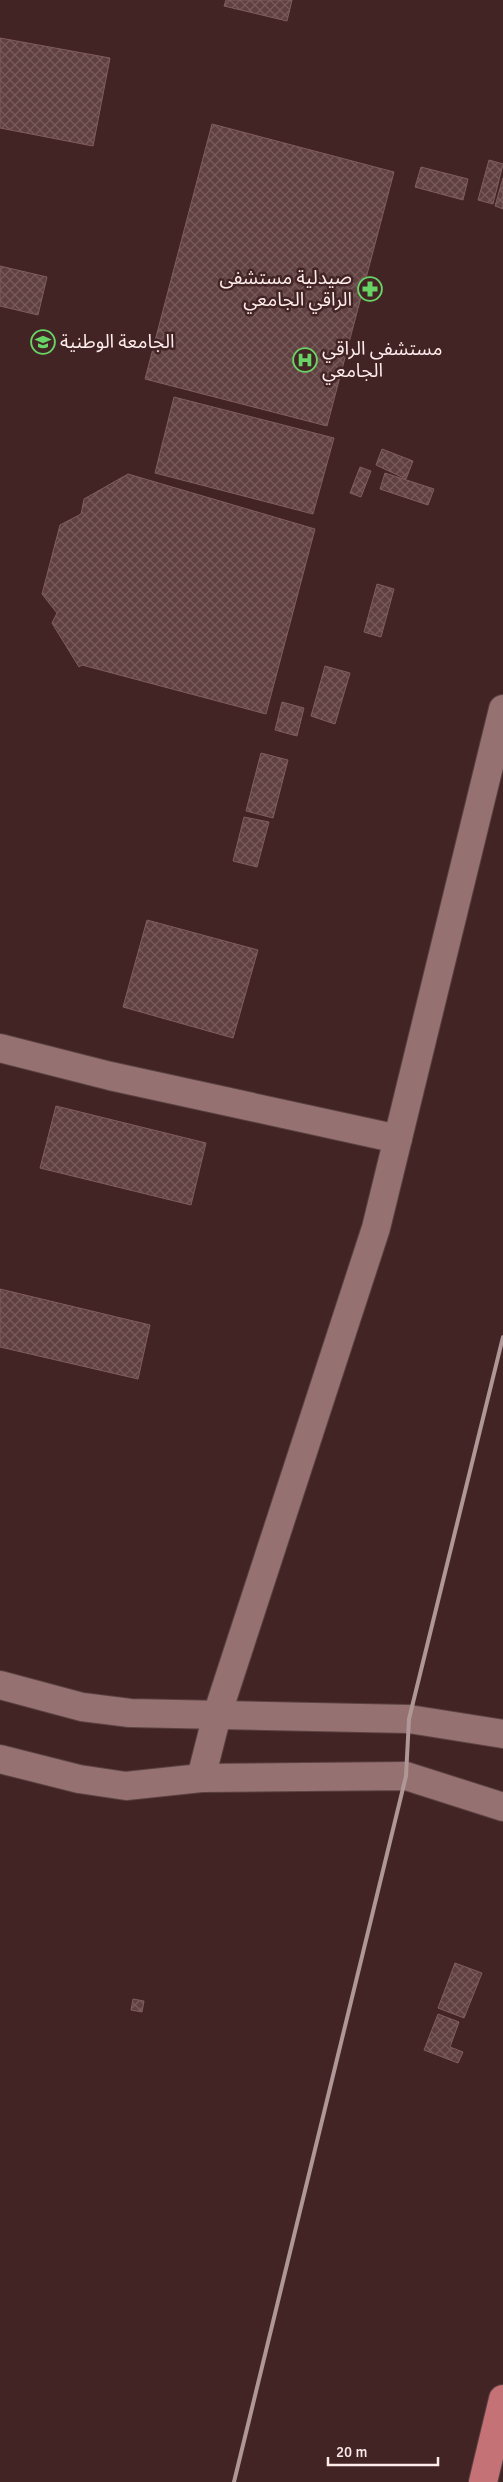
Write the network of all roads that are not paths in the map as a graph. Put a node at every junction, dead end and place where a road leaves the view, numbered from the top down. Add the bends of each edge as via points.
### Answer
1 (503, 709) edge
2 (0, 1048) edge
3 (398, 1140) junction
4 (0, 1685) edge
5 (217, 1714) junction
6 (503, 1734) edge
7 (0, 1759) edge
8 (201, 1778) junction
9 (503, 1807) edge
10 (503, 2399) edge
11 (482, 2482) edge

1 - 3 street
2 - 3 street via 110,1076
3 - 5 street via 376,1228
4 - 5 street via 82,1707 130,1713
5 - 6 street via 409,1719
5 - 8 street
7 - 8 street via 79,1779 126,1786
8 - 9 street via 406,1776
10 - 11 main road

